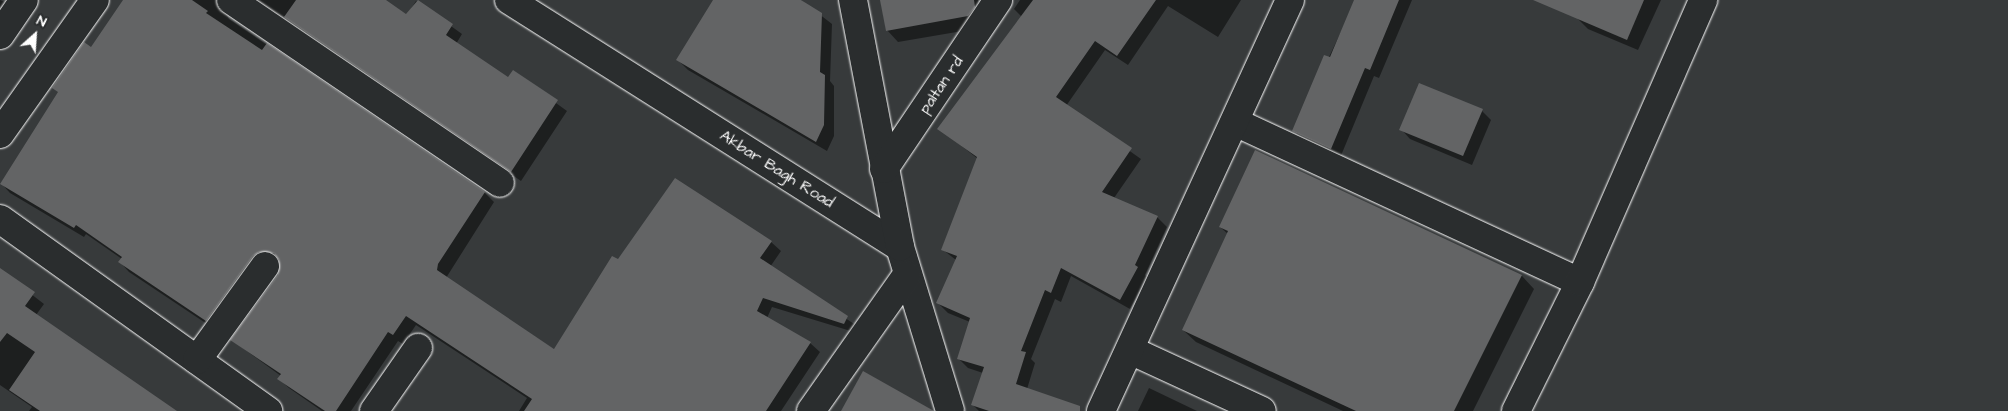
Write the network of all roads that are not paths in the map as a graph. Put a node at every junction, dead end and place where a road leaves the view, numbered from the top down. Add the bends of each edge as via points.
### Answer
1 (24, 0) edge
2 (95, 0) edge
3 (231, 0) edge
4 (509, 0) edge
5 (853, 0) edge
6 (998, 0) edge
7 (1290, 0) edge
8 (1703, 0) edge
9 (0, 35) edge
10 (1235, 122) junction
11 (0, 134) edge
12 (884, 169) junction
13 (500, 182) dead end
14 (0, 218) edge
15 (900, 247) junction
16 (265, 266) dead end
17 (908, 275) junction
18 (1580, 282) junction
19 (418, 348) dead end
20 (1130, 350) junction
21 (197, 360) junction
22 (268, 411) edge
23 (374, 411) edge
24 (811, 411) edge
25 (950, 411) edge
26 (1101, 411) edge
27 (1262, 411) edge
28 (1516, 411) edge

1 - 9 street
2 - 11 street
3 - 13 street
4 - 15 street, Akbar Bagh Road
5 - 12 street
6 - 12 street, paltan rd
7 - 10 street
8 - 18 street
10 - 18 street
10 - 20 street
12 - 15 street
14 - 21 street
15 - 17 street
16 - 21 street
17 - 24 street
17 - 25 street
18 - 28 street
19 - 23 street
20 - 26 street
20 - 27 street
21 - 22 street

